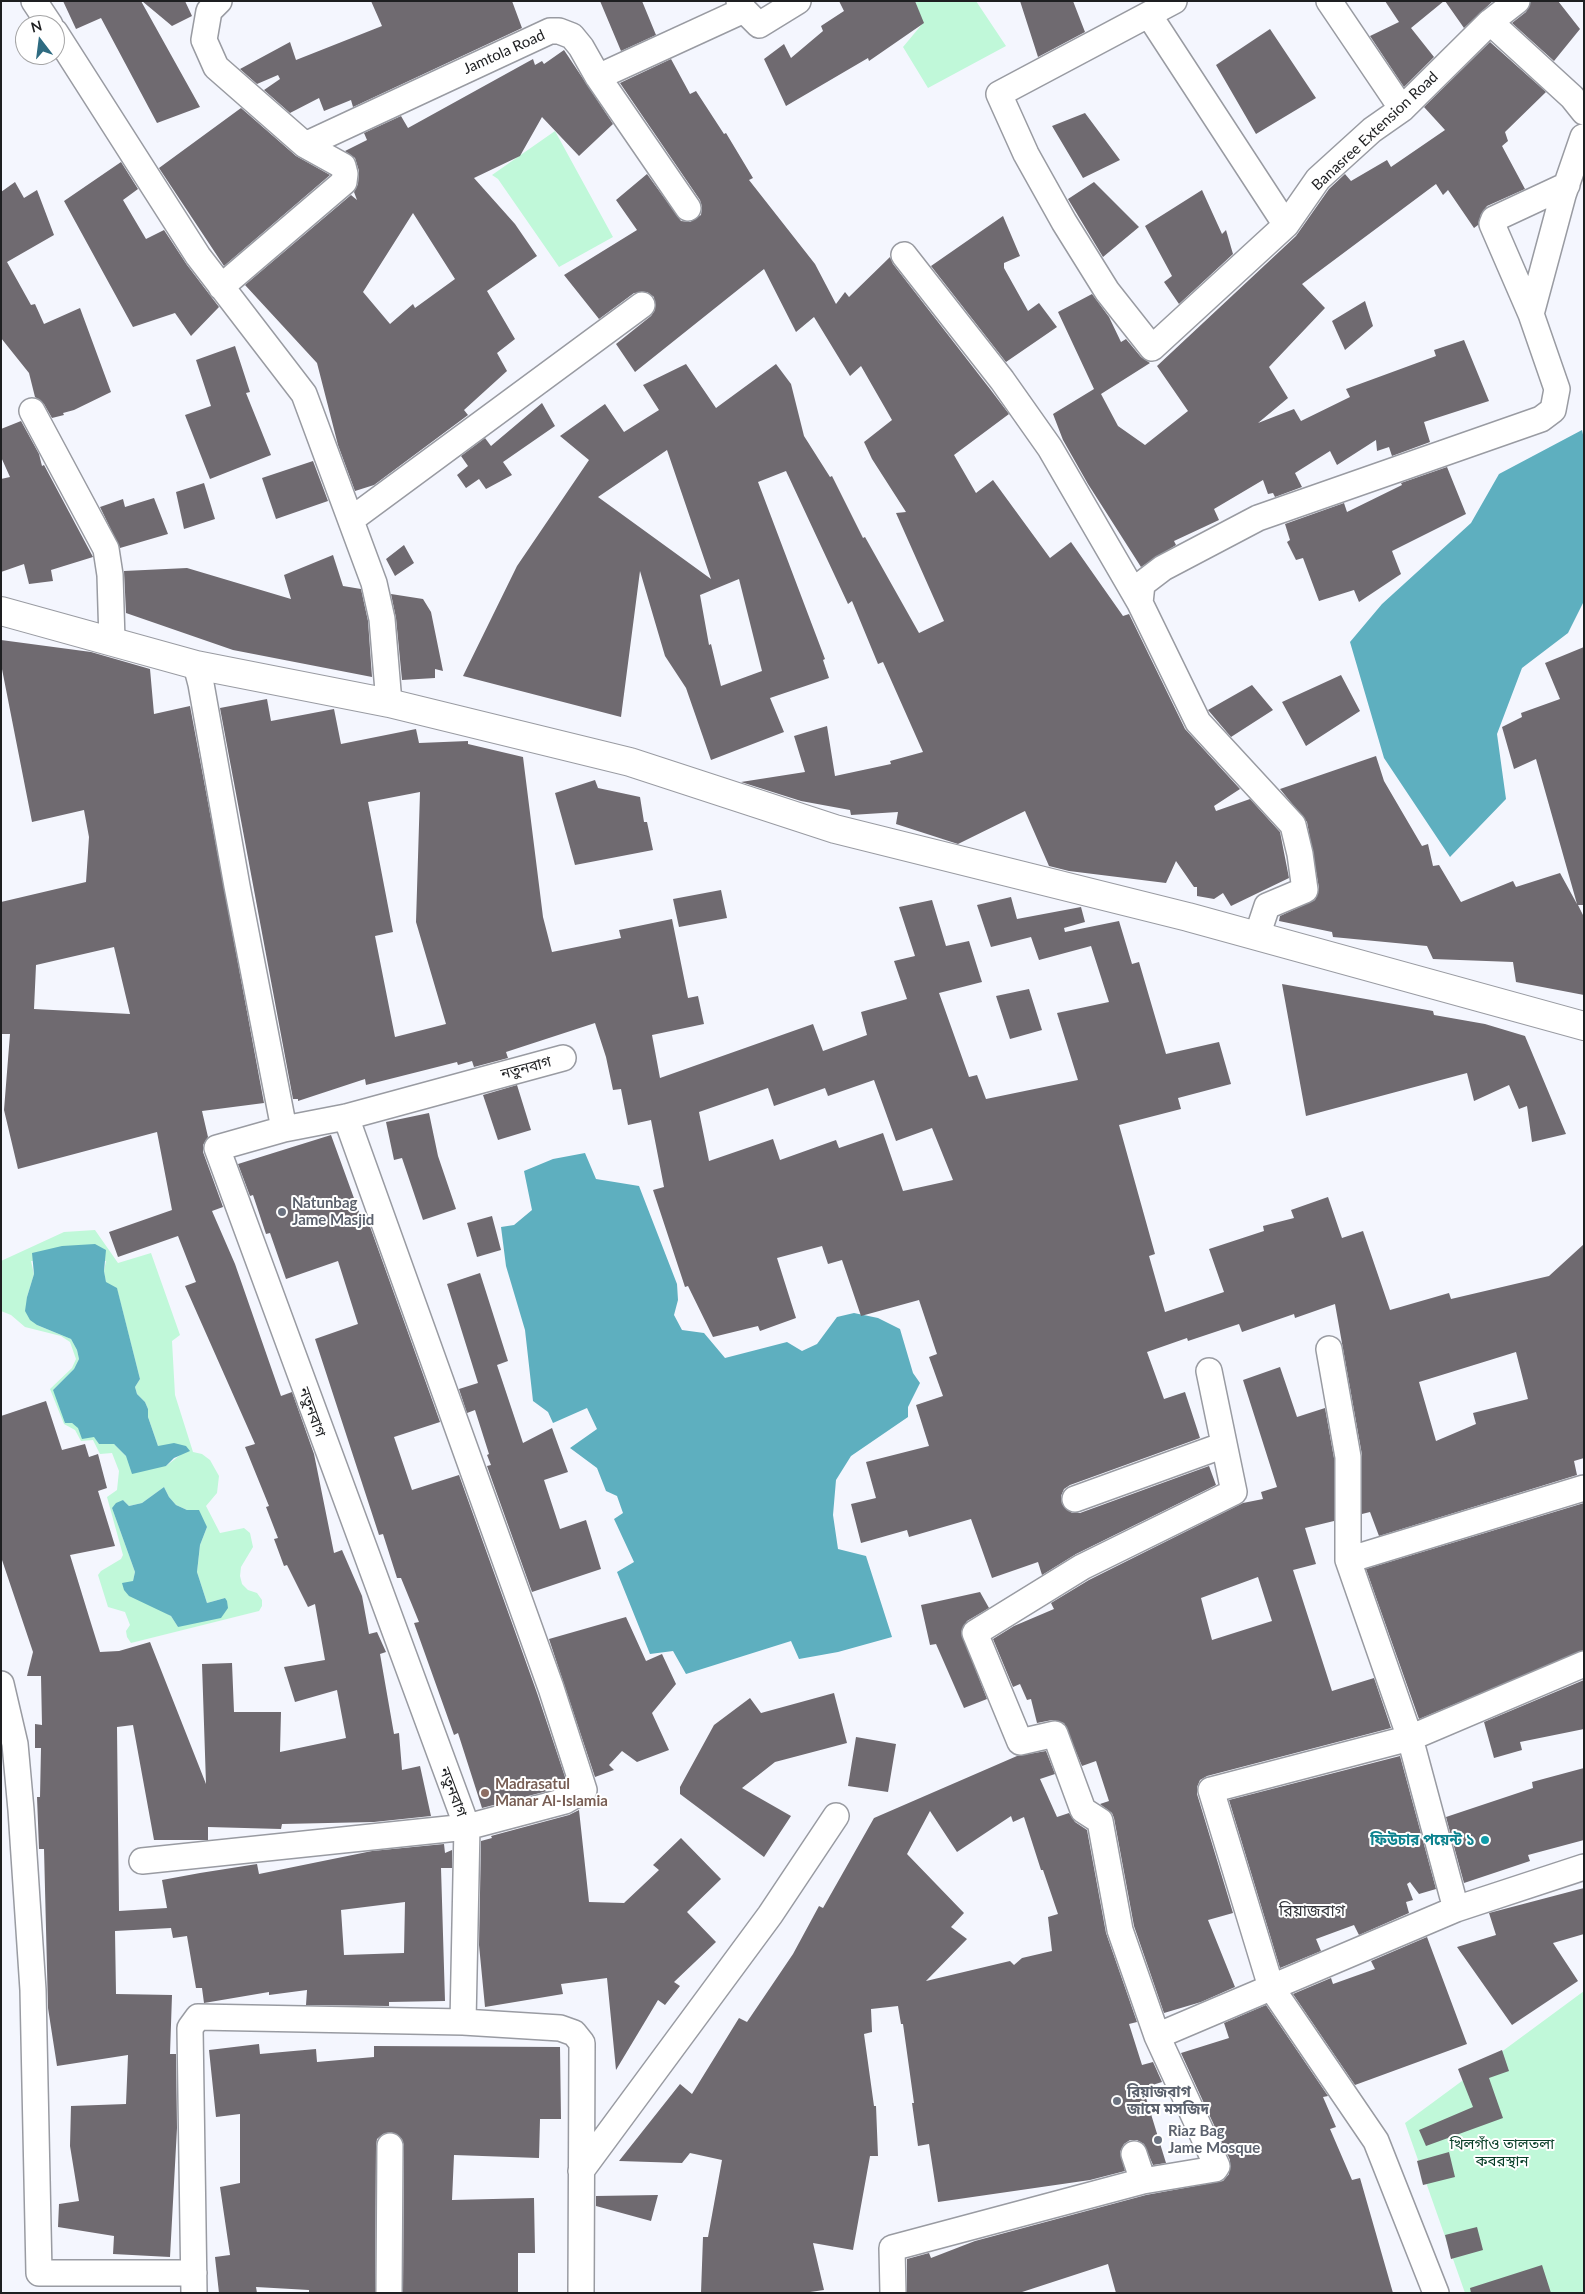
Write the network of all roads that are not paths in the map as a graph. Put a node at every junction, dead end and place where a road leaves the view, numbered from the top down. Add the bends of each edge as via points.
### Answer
1 (34, 1) edge
2 (219, 1) edge
3 (798, 1) edge
4 (1174, 1) edge
5 (1329, 1) edge
6 (1517, 1) edge
7 (742, 6) edge
8 (43, 15) edge
9 (1149, 15) junction
10 (1490, 22) junction
11 (65, 48) edge
12 (598, 77) junction
13 (1402, 109) junction
14 (1584, 112) edge
15 (1584, 133) edge
16 (1584, 138) edge
17 (305, 145) junction
18 (1567, 185) junction
19 (688, 208) dead end
20 (1286, 225) junction
21 (904, 255) dead end
22 (221, 286) junction
23 (642, 305) dead end
24 (1531, 314) junction
25 (32, 411) dead end
26 (352, 519) junction
27 (1140, 603) junction
28 (1, 611) edge
29 (112, 641) junction
30 (196, 665) junction
31 (389, 703) junction
32 (1258, 936) junction
33 (1584, 1026) edge
34 (562, 1058) dead end
35 (346, 1117) junction
36 (284, 1129) junction
37 (1329, 1350) dead end
38 (1209, 1372) dead end
39 (1224, 1445) junction
40 (1584, 1488) edge
41 (1075, 1499) dead end
42 (1348, 1560) junction
43 (1584, 1664) edge
44 (1, 1684) edge
45 (1410, 1738) junction
46 (836, 1816) dead end
47 (466, 1827) junction
48 (142, 1861) dead end
49 (1584, 1868) edge
50 (1456, 1909) junction
51 (1270, 1987) junction
52 (463, 2022) junction
53 (1157, 2036) junction
54 (390, 2146) dead end
55 (1134, 2154) dead end
56 (581, 2171) junction
57 (1143, 2181) junction
58 (194, 2283) edge
59 (389, 2293) edge
60 (581, 2293) edge
61 (893, 2293) edge
62 (1436, 2293) edge

1 - 8 street
2 - 17 street via 209,11 204,40 216,67
3 - 7 street via 758,24
4 - 9 street
5 - 13 street
6 - 10 street, Banasree Extension Road
7 - 12 street
9 - 20 street
9 - 20 street, Banasree Extension Road via 998,94 1026,154 1107,291 1152,348
10 - 13 street, Banasree Extension Road
10 - 14 street via 1572,97
11 - 22 street via 198,256
12 - 17 street, Jamtola Road via 572,36 550,31
12 - 19 street, Jamtola Road
13 - 20 street, Banasree Extension Road via 1372,130 1318,179
15 - 16 street
16 - 18 street
17 - 22 street via 343,166 344,182
18 - 24 street
18 - 24 street via 1494,219 1492,224
21 - 27 street via 1002,380 1050,448
22 - 26 street via 304,394
23 - 26 street
24 - 27 street via 1557,389 1553,410 1541,419 1258,518 1163,568 1142,584
25 - 29 street via 106,549
26 - 31 street via 382,619
27 - 32 street via 1198,722 1292,825 1305,890 1267,906
28 - 29 street
29 - 30 street
30 - 31 street
30 - 36 street
31 - 32 street via 630,762 835,829
32 - 33 street
34 - 35 street, নতুনবাগ
35 - 36 street, নতুনবাগ
35 - 47 street via 583,1783 584,1790 565,1801
36 - 47 street, নতুনবাগ via 217,1148
37 - 42 street via 1348,1457
38 - 39 street
39 - 41 street
39 - 53 street via 1234,1492 1082,1567 975,1633 1020,1742 1056,1734 1083,1810 1100,1821 1120,1930
40 - 42 street
42 - 45 street
43 - 45 street
44 - 58 street via 15,1744 33,1990 39,2273
45 - 50 street
45 - 51 street via 1211,1790
46 - 56 street via 770,1915
47 - 48 street
47 - 52 street, নতুনবাগ
49 - 50 street
50 - 51 street
51 - 53 street
51 - 62 street via 1376,2141
52 - 56 street via 560,2028 574,2033 582,2043
52 - 58 street via 198,2017 193,2021 190,2028
53 - 57 street via 1217,2166 1215,2169
54 - 59 street
55 - 57 street
56 - 60 street
57 - 61 street via 892,2248

